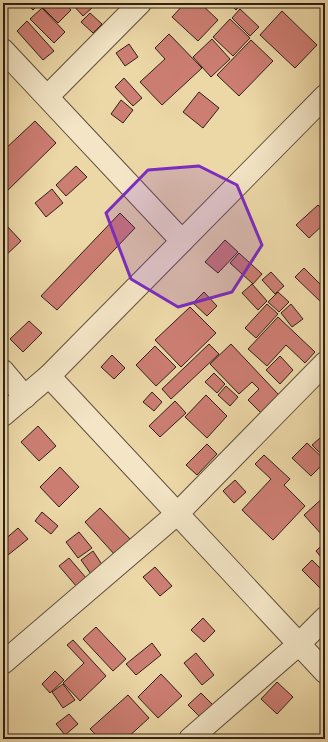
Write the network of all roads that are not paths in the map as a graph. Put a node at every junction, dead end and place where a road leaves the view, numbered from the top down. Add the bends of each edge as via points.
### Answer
1 (140, 3) edge
2 (3, 50) edge
3 (48, 96) junction
4 (322, 104) edge
5 (182, 241) junction
6 (325, 363) edge
7 (3, 371) edge
8 (49, 376) junction
9 (25, 397) junction
10 (3, 415) edge
11 (178, 514) junction
12 (325, 618) edge
13 (299, 644) junction
14 (3, 663) edge
15 (325, 672) edge
16 (190, 739) edge

1 - 3 street
2 - 3 street
3 - 5 street
4 - 5 street
5 - 8 street
6 - 11 street
7 - 9 street
8 - 9 street
8 - 11 street
9 - 10 street
11 - 13 street
11 - 14 street
12 - 13 street
13 - 15 street
13 - 16 street

